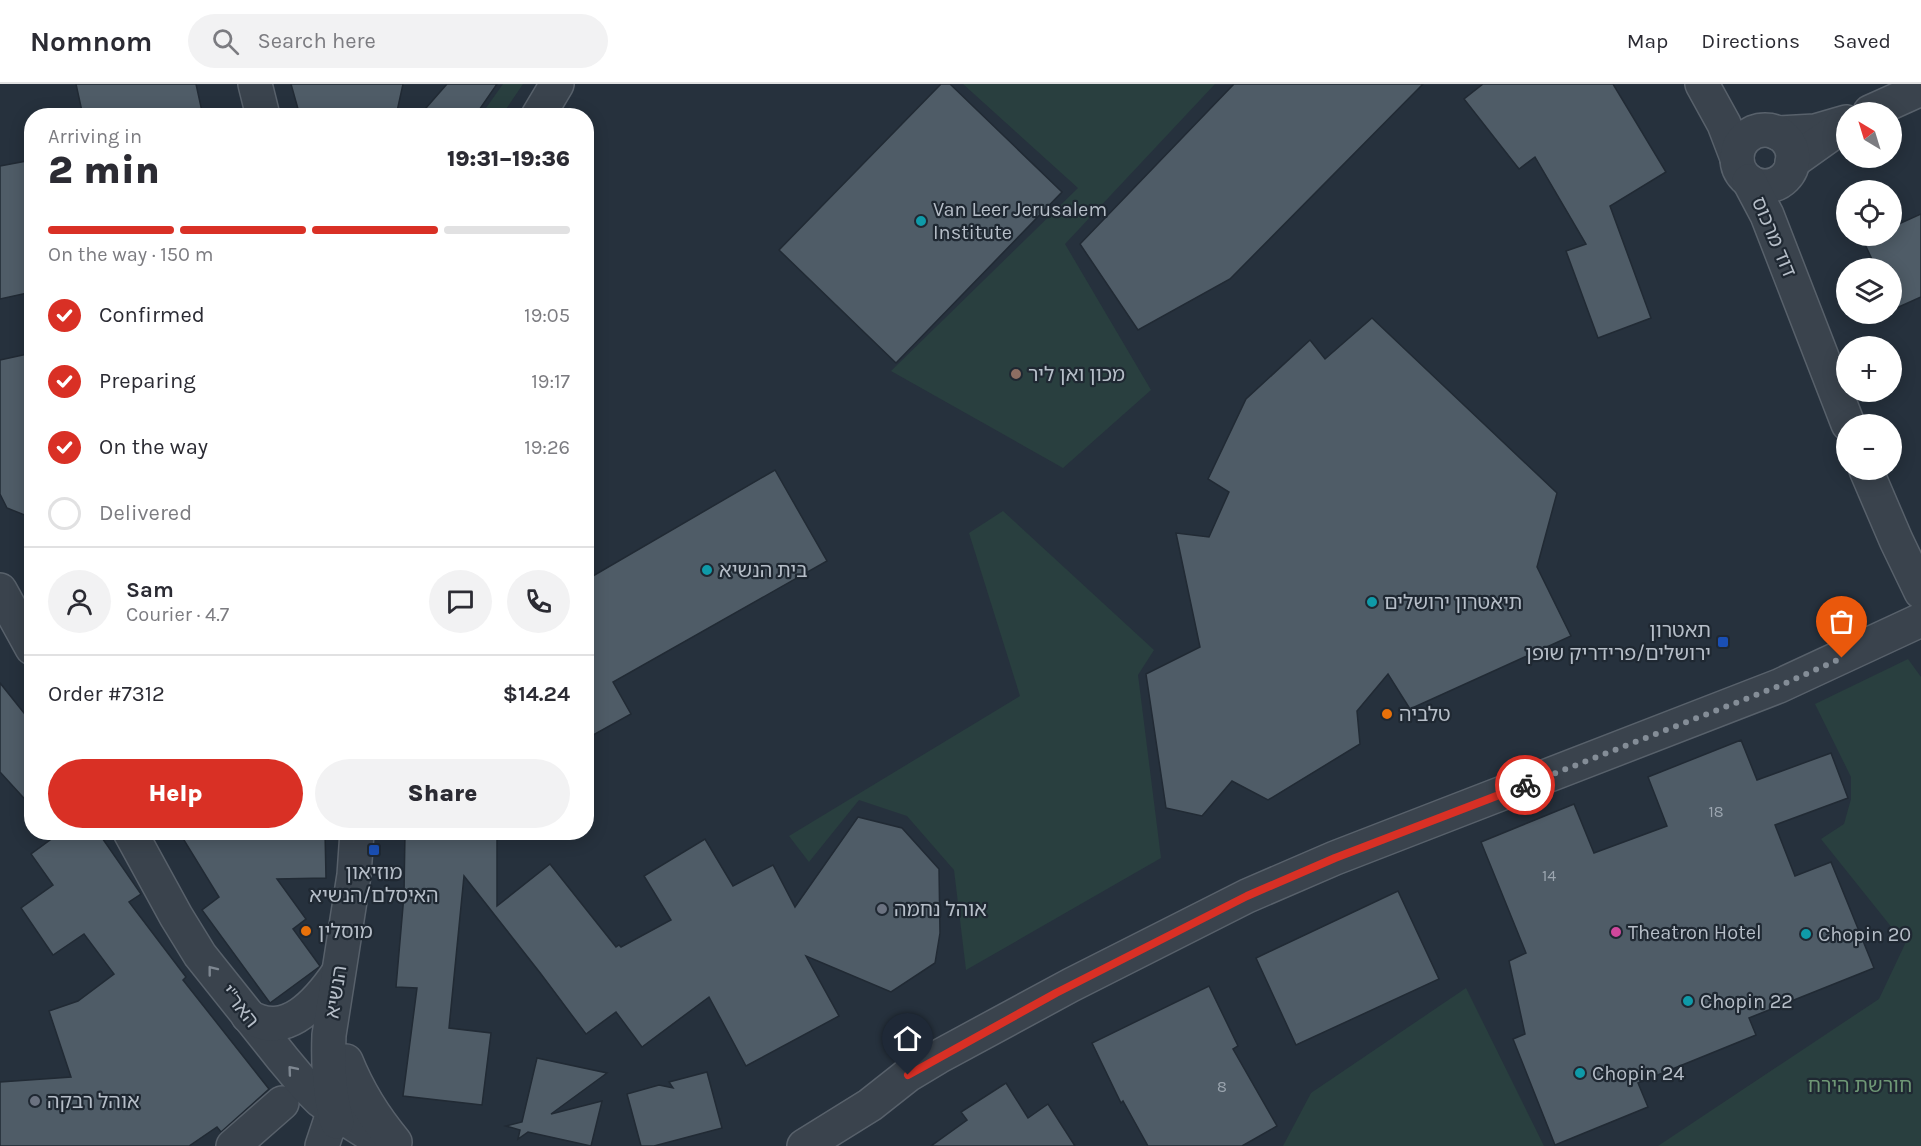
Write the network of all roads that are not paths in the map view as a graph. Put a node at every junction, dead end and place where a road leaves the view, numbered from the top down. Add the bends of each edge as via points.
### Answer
1 (255, 84) edge
2 (557, 84) edge
3 (1703, 84) edge
4 (1921, 89) edge
5 (1892, 102) edge
6 (261, 108) edge
7 (543, 108) edge
8 (1836, 126) edge
9 (1836, 130) edge
10 (1773, 131) junction
11 (1789, 169) junction
12 (1743, 170) junction
13 (1797, 294) junction
14 (1844, 414) edge
15 (1870, 480) edge
16 (0, 590) edge
17 (1921, 592) edge
18 (1921, 620) edge
19 (24, 634) edge
20 (134, 840) edge
21 (356, 840) edge
22 (354, 875) junction
23 (338, 973) junction
24 (248, 1016) junction
25 (346, 1061) junction
26 (282, 1103) dead end
27 (870, 1105) junction
28 (334, 1110) junction
29 (233, 1146) edge
30 (322, 1146) edge
31 (349, 1146) edge
32 (388, 1146) edge
33 (398, 1146) edge
34 (804, 1146) edge
35 (836, 1146) edge

1 - 6 street
2 - 7 street
3 - 10 street, דוד מרכוס via 1728,106
3 - 12 street, דוד מרכוס
4 - 5 street
8 - 10 street via 1815,131
9 - 11 street
10 - 11 street via 1785,138 1790,147
10 - 12 street via 1758,130 1742,140 1738,149
11 - 12 street via 1780,181 1772,184 1756,184
11 - 13 street, דוד מרכוס via 1784,230
12 - 13 street, דוד מרכוס via 1767,215
13 - 14 street, דוד מרכוס
15 - 17 street
16 - 19 street
18 - 27 street via 1779,686 1335,858 1247,896 1062,989 938,1057
24 -> 20 street, האר"י via 200,955
21 - 22 street, הנשיא
22 - 23 street, הנשיא
22 - 25 street, הנשיא via 358,938
23 - 24 street via 317,1000 290,1020 267,1023
23 - 28 street, הנשיא via 328,1052
28 -> 24 street, האר"י via 304,1084
25 - 28 street, הנשיא
25 - 33 street via 367,1105
26 - 29 street
27 - 34 street
27 - 35 street
28 - 30 street
28 - 31 street, הנשיא
28 - 32 street, האר"י

